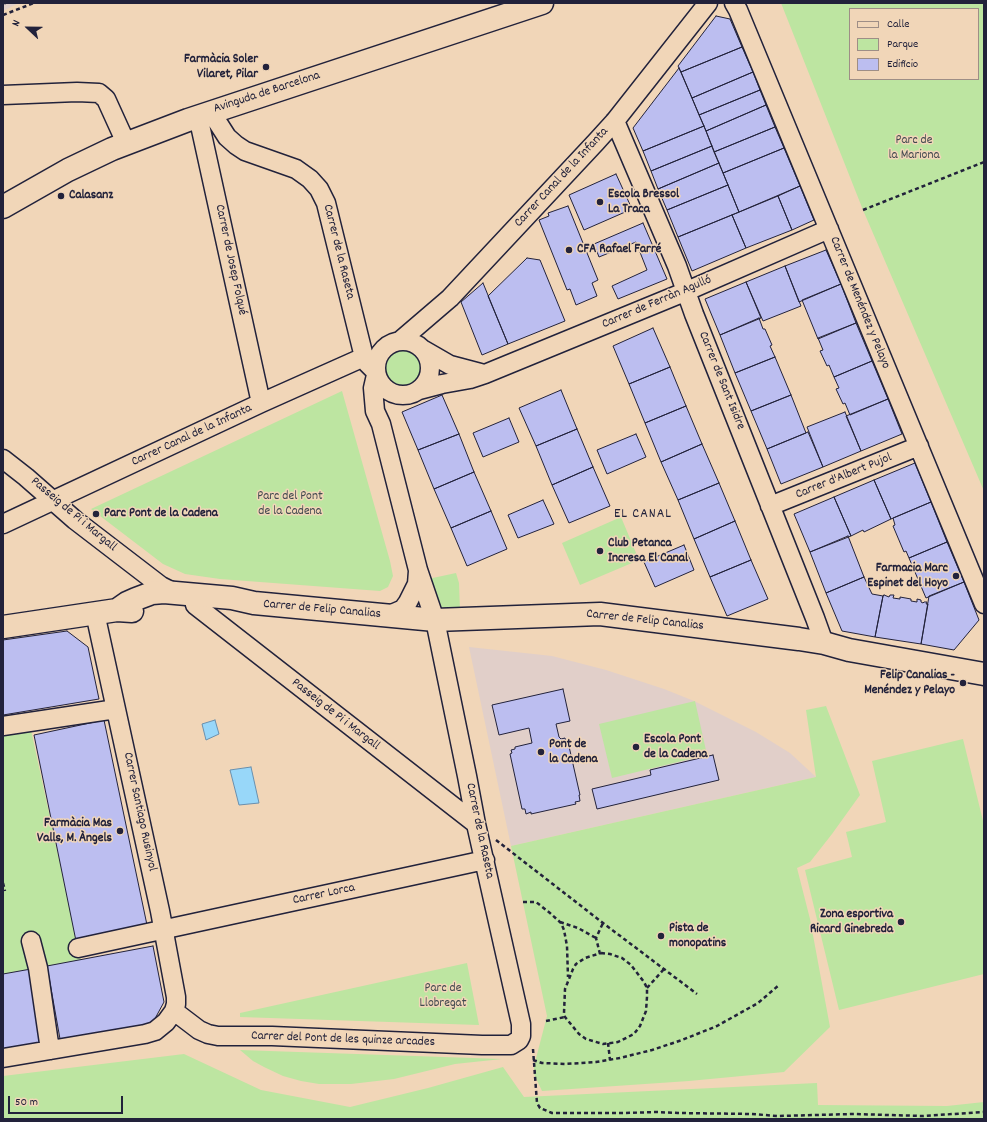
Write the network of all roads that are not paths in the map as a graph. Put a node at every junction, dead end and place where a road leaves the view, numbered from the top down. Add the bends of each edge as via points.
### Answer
1 (542, 3) edge
2 (708, 3) edge
3 (734, 3) edge
4 (3, 95) edge
5 (205, 114) junction
6 (615, 121) junction
7 (126, 144) junction
8 (3, 207) edge
9 (829, 229) junction
10 (687, 291) junction
11 (401, 340) junction
12 (424, 350) junction
13 (364, 356) junction
14 (376, 373) junction
15 (485, 374) junction
16 (416, 392) junction
17 (261, 403) junction
18 (381, 424) junction
19 (919, 446) junction
20 (3, 459) edge
21 (54, 501) junction
22 (770, 506) junction
23 (3, 524) edge
24 (418, 570) junction
25 (167, 590) junction
26 (254, 603) junction
27 (984, 604) edge
28 (195, 605) junction
29 (127, 610) junction
30 (95, 613) junction
31 (386, 616) junction
32 (435, 620) junction
33 (3, 627) edge
34 (824, 643) junction
35 (981, 673) edge
36 (116, 709) junction
37 (3, 726) edge
38 (476, 824) junction
39 (485, 860) junction
40 (163, 930) junction
41 (32, 941) dead end
42 (78, 948) dead end
43 (174, 1011) junction
44 (519, 1040) joint
45 (50, 1050) junction
46 (3, 1058) edge

1 - 5 street, Avinguda de Barcelona
2 - 6 street, Carrer Canal de la Infanta
3 - 9 street, Carrer de Menéndez y Pelayo
4 - 7 street via 99,93 106,99
5 - 7 street, Avinguda de Barcelona
5 - 13 street, Carrer de la Raseta via 236,145 296,169 319,188 326,203
5 - 17 street, Carrer de Josep Folqué
6 - 10 street, Carrer de Sant Isidre
6 - 11 street, Carrer Canal de la Infanta via 450,298
7 - 8 street, Avinguda de Barcelona via 68,170
9 - 10 street, Carrer de Ferràn Agulló
9 - 19 street, Carrer de Menéndez y Pelayo
10 - 15 street, Carrer de Ferràn Agulló
10 - 22 street, Carrer de Sant Isidre
11 - 12 street via 417,344
11 - 14 street via 392,342 380,352
12 - 15 street via 450,365
12 - 16 street via 431,366 430,375 426,384
13 - 14 street
13 - 17 street, Carrer Canal de la Infanta
14 - 16 street via 380,384 388,391 400,394
14 - 18 street via 374,403
15 - 16 street, Carrer de Ferràn Agulló
16 - 18 street via 391,402
17 - 21 street, Carrer Canal de la Infanta
18 - 24 street
19 - 22 street, Carrer d'Albert Pujol
19 - 27 street, Carrer de Menéndez y Pelayo
20 - 21 street, Passeig de Pi i Margall
21 - 23 street, Carrer Canal de la Infanta
21 - 25 street, Passeig de Pi i Margall
22 - 34 street, Carrer de Sant Isidre
24 - 31 street via 417,584 408,602 403,609
24 - 32 street via 421,608
25 - 26 street, Carrer de Felip Canalias
25 - 29 street via 161,600
26 - 28 street, Carrer de Felip Canalias via 229,606
26 - 31 street, Carrer de Felip Canalias
28 - 29 street, Carrer de Felip Canalias
28 - 38 street, Passeig de Pi i Margall
29 - 30 street, Carrer de Felip Canalias
30 - 33 street, Carrer de Felip Canalias
30 - 36 street, Carrer Santiago Rusinyol
31 - 32 street, Carrer de Felip Canalias
32 - 34 street, Carrer de Felip Canalias via 600,614
32 - 38 street, Carrer de la Raseta
34 - 35 street, Carrer de Felip Canalias via 849,650
36 - 37 street
36 - 40 street, Carrer Santiago Rusinyol
38 - 39 street, Carrer de la Raseta
39 - 40 street, Carrer Lorca
39 - 44 street, Carrer de la Raseta via 521,1024
40 - 42 street, Carrer Lorca
40 - 43 street, Carrer Santiago Rusinyol via 176,997
41 - 45 street
43 - 44 street, Carrer del Pont de les quinze arcades via 199,1030 218,1036 482,1045 511,1045
43 - 45 street via 155,1031
45 - 46 street

